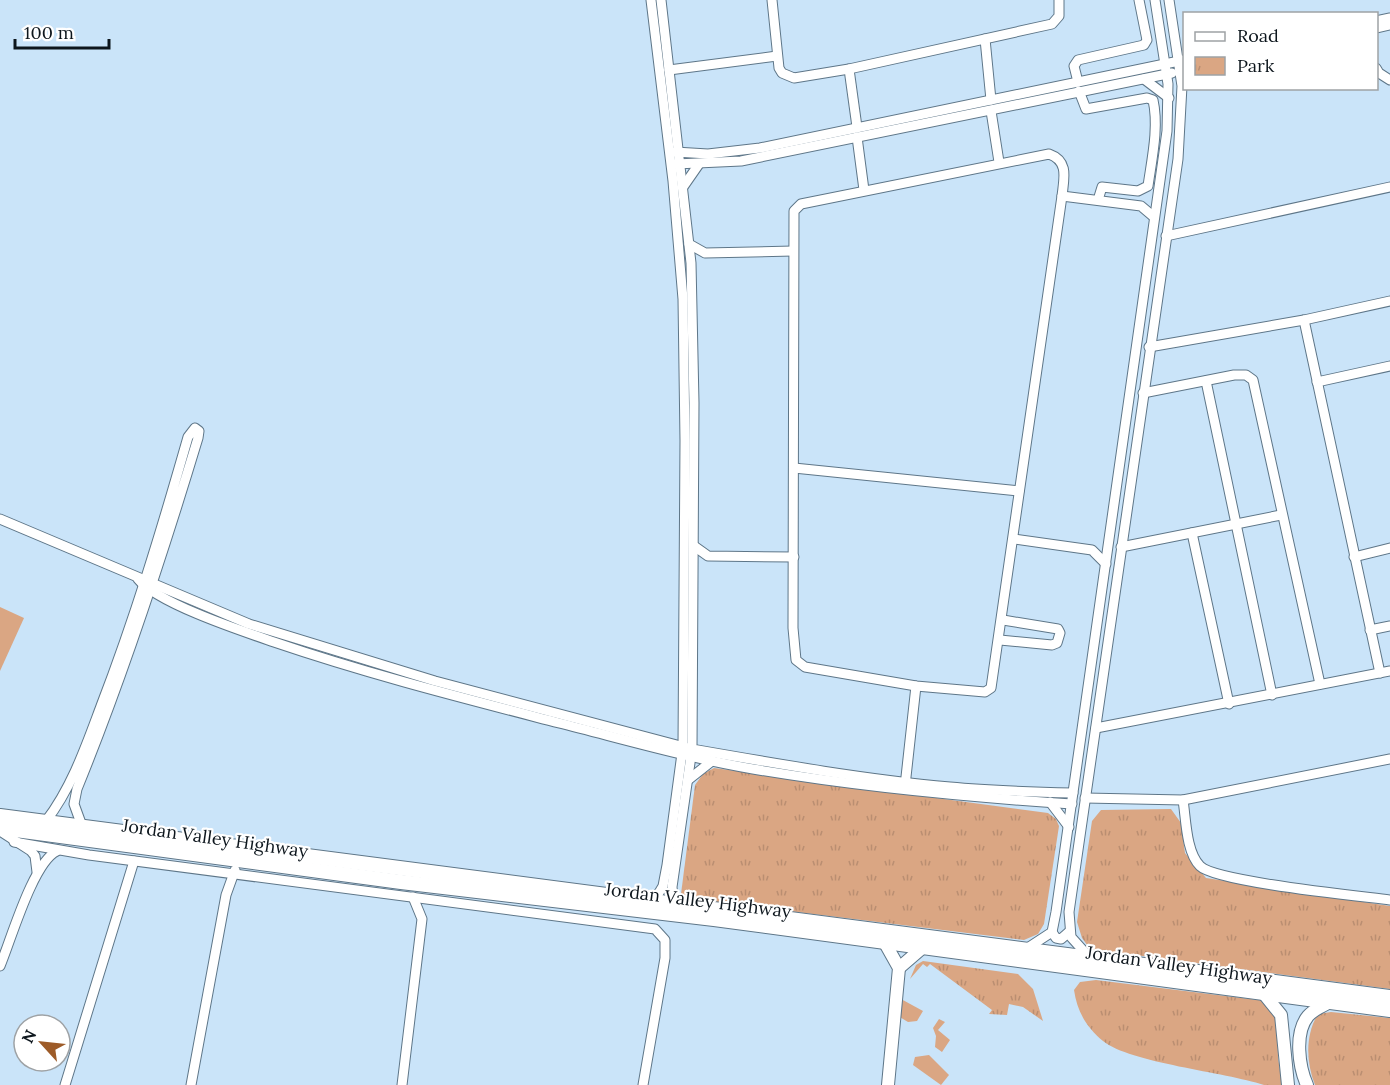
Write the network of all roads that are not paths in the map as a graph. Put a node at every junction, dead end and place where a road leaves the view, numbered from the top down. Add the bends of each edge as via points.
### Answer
1 (651, 0) edge
2 (660, 0) edge
3 (772, 0) edge
4 (1059, 0) edge
5 (1139, 0) edge
6 (1155, 0) edge
7 (1168, 0) edge
8 (1176, 36) junction
9 (985, 39) junction
10 (1183, 42) edge
11 (1163, 45) junction
12 (777, 56) junction
13 (1182, 60) edge
14 (1166, 63) junction
15 (1149, 68) junction
16 (849, 69) junction
17 (669, 70) junction
18 (1378, 70) edge
19 (1183, 71) edge
20 (1167, 74) junction
21 (1144, 78) junction
22 (1390, 80) edge
23 (1078, 86) junction
24 (1169, 98) junction
25 (991, 100) junction
26 (991, 111) junction
27 (857, 132) junction
28 (676, 137) junction
29 (674, 152) junction
30 (694, 153) junction
31 (999, 162) junction
32 (675, 164) junction
33 (699, 164) junction
34 (1390, 187) edge
35 (682, 189) junction
36 (864, 190) junction
37 (1158, 195) junction
38 (1062, 196) junction
39 (1098, 200) junction
40 (1141, 206) junction
41 (1154, 217) junction
42 (1166, 236) junction
43 (689, 244) junction
44 (793, 251) junction
45 (705, 253) junction
46 (691, 263) junction
47 (1390, 301) edge
48 (1304, 320) junction
49 (1149, 347) junction
50 (1390, 367) edge
51 (1206, 381) junction
52 (1317, 382) junction
53 (1143, 393) junction
54 (1134, 451) junction
55 (1122, 453) junction
56 (794, 468) junction
57 (1019, 491) junction
58 (1281, 515) junction
59 (0, 519) edge
60 (1235, 523) junction
61 (1192, 533) junction
62 (1110, 538) junction
63 (1014, 539) junction
64 (694, 546) junction
65 (1121, 547) junction
66 (1390, 548) edge
67 (1092, 550) junction
68 (708, 556) junction
69 (794, 557) junction
70 (1354, 557) junction
71 (1106, 564) junction
72 (694, 567) junction
73 (147, 584) junction
74 (1003, 620) junction
75 (1390, 626) edge
76 (1370, 630) junction
77 (1000, 639) junction
78 (1390, 671) edge
79 (1380, 673) junction
80 (1320, 684) junction
81 (916, 686) junction
82 (1272, 695) junction
83 (1229, 704) junction
84 (1096, 728) junction
85 (693, 733) junction
86 (687, 751) junction
87 (708, 751) junction
88 (1390, 759) edge
89 (712, 761) junction
90 (1077, 774) junction
91 (688, 780) junction
92 (905, 786) junction
93 (1056, 793) junction
94 (1073, 793) junction
95 (1085, 798) junction
96 (1183, 800) junction
97 (1050, 802) junction
98 (1072, 804) junction
99 (0, 816) edge
100 (46, 821) junction
101 (82, 826) junction
102 (1069, 827) junction
103 (0, 830) edge
104 (14, 842) junction
105 (57, 851) junction
106 (134, 861) junction
107 (236, 867) junction
108 (213, 870) junction
109 (37, 875) junction
110 (328, 879) junction
111 (226, 895) junction
112 (413, 897) junction
113 (436, 900) junction
114 (1390, 900) edge
115 (654, 901) junction
116 (680, 904) junction
117 (715, 915) junction
118 (422, 919) junction
119 (1052, 932) junction
120 (1069, 932) junction
121 (885, 943) junction
122 (921, 949) junction
123 (1025, 949) junction
124 (1089, 957) junction
125 (1059, 959) junction
126 (0, 966) edge
127 (899, 968) junction
128 (1264, 994) junction
129 (1390, 997) edge
130 (1328, 1003) junction
131 (1390, 1010) edge
132 (65, 1085) edge
133 (191, 1085) edge
134 (402, 1085) edge
135 (643, 1085) edge
136 (888, 1085) edge
137 (1288, 1085) edge
138 (1307, 1085) edge

1 - 29 street
2 - 17 street
3 - 12 street
4 - 9 street via 1059,16 1052,24
5 - 23 street via 1147,40 1144,45 1078,60 1074,66
6 - 11 street
7 - 8 street
8 - 10 street
8 - 13 street
9 - 16 street
9 - 25 street
11 - 14 street
11 - 15 street
12 - 16 street via 782,73 794,78
12 - 17 street
13 - 14 street
13 - 19 street
14 - 15 street
14 - 20 street
15 - 23 street
16 - 27 street
17 - 28 street
18 - 22 street
19 - 20 street
19 - 42 street via 1180,136
20 - 21 street
20 - 24 street
21 - 23 street
21 - 24 street
23 - 25 street
23 - 26 street
23 - 39 street via 1086,109 1147,98 1153,100 1155,108 1148,186 1138,191 1102,187
24 - 37 street
25 - 27 street
26 - 27 street
26 - 31 street
27 - 30 street via 760,148
27 - 33 street via 741,161
27 - 36 street
28 - 29 street
28 - 30 street
29 - 30 street
29 - 32 street
31 - 36 street
31 - 38 street via 1048,154 1058,158 1064,167
32 - 33 street
32 - 35 street
32 - 86 street via 683,309
33 - 35 street
34 - 42 street
35 - 43 street
36 - 44 street via 797,206 793,214
37 - 40 street
37 - 41 street
38 - 39 street
38 - 57 street
39 - 40 street
40 - 41 street
41 - 55 street
42 - 49 street
43 - 45 street
43 - 46 street
44 - 45 street
44 - 56 street
45 - 46 street
46 - 64 street
47 - 48 street
48 - 49 street
48 - 52 street
49 - 53 street
50 - 52 street
51 - 53 street
51 - 58 street via 1241,374 1253,380
51 - 60 street
52 - 70 street
53 - 54 street
54 - 55 street
54 - 65 street
55 - 62 street
56 - 57 street
56 - 69 street
57 - 63 street
58 - 60 street
58 - 80 street
59 - 73 street
60 - 61 street
60 - 82 street
61 - 65 street
61 - 83 street
62 - 67 street
62 - 71 street
63 - 67 street
63 - 74 street
64 - 68 street
64 - 72 street
65 - 84 street
66 - 70 street
67 - 71 street
68 - 69 street
68 - 72 street
69 - 81 street via 796,660 805,667
70 - 76 street
71 - 90 street
72 - 85 street
73 - 73 street via 198,438 195,428 188,437
73 - 86 street via 249,624 381,665
73 - 100 street via 90,735 61,799
73 - 101 street via 127,662 77,789 74,804
74 - 77 street
74 - 77 street via 1056,627 1060,633 1057,643 1052,645
75 - 76 street
76 - 79 street
77 - 81 street via 992,688 988,692
78 - 79 street
79 - 80 street
80 - 82 street
81 - 92 street
82 - 83 street
83 - 84 street
84 - 95 street
85 - 86 street
85 - 87 street
86 - 87 street
86 - 89 street
86 - 91 street
86 - 115 street via 668,865 661,892
87 - 92 street
88 - 96 street
89 - 91 street
89 - 92 street via 788,775
90 - 93 street
90 - 94 street
91 - 116 street via 672,887
92 - 93 street
92 - 97 street
93 - 94 street
94 - 98 street
95 - 96 street
95 - 120 street
96 - 114 street via 1194,858 1205,870 1247,881
97 - 98 street
97 - 102 street
98 - 102 street
99 - 100 highway, Jordan Valley Highway
100 - 101 highway, Jordan Valley Highway
101 - 115 highway, Jordan Valley Highway
102 - 119 street
103 - 104 street
103 - 107 highway, Jordan Valley Highway
104 - 105 street
104 - 109 street via 35,856
105 - 106 street
105 - 109 street
106 - 108 street
106 - 132 street
107 - 108 street
107 - 110 highway, Jordan Valley Highway
107 - 111 street
108 - 111 street via 221,878
109 - 126 street
110 - 112 street
110 - 117 highway, Jordan Valley Highway
111 - 133 street
112 - 113 street
112 - 118 street
113 - 118 street
113 - 135 street via 636,925 660,932 666,945 665,958
115 - 116 highway, Jordan Valley Highway
116 - 117 highway, Jordan Valley Highway
117 - 121 highway, Jordan Valley Highway
117 - 123 highway, Jordan Valley Highway
118 - 134 street
119 - 120 street via 1061,939
119 - 123 street
120 - 124 street
121 - 122 highway, Jordan Valley Highway
121 - 127 main road
122 - 125 highway, Jordan Valley Highway
122 - 127 main road
123 - 125 highway, Jordan Valley Highway
124 - 125 highway, Jordan Valley Highway
124 - 129 highway, Jordan Valley Highway
125 - 128 highway, Jordan Valley Highway
127 - 136 main road
128 - 130 highway, Jordan Valley Highway
128 - 137 main road via 1281,1015
130 - 131 highway, Jordan Valley Highway
130 - 138 main road via 1309,1015 1304,1024 1300,1055

